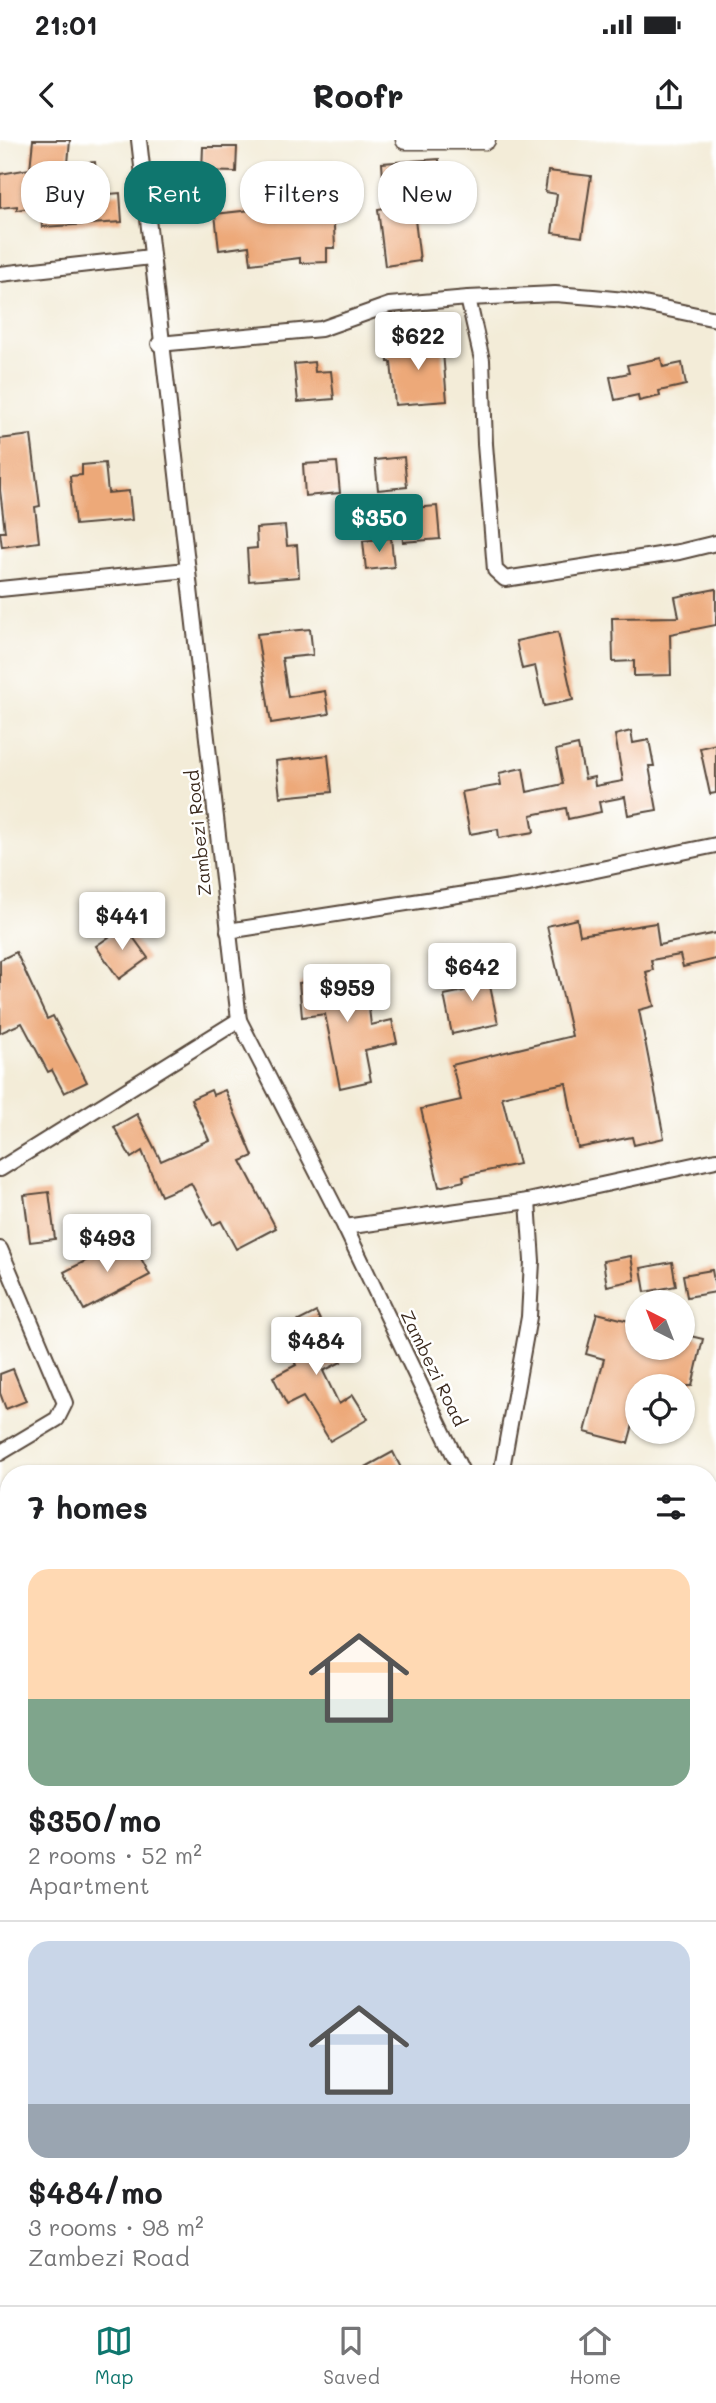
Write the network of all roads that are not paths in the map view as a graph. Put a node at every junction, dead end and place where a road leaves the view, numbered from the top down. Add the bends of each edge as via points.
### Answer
1 (139, 140) edge
2 (405, 140) edge
3 (486, 140) edge
4 (151, 257) junction
5 (0, 274) edge
6 (468, 298) junction
7 (716, 319) edge
8 (159, 344) junction
9 (716, 543) edge
10 (187, 569) junction
11 (0, 589) edge
12 (716, 845) edge
13 (228, 931) junction
14 (239, 1020) junction
15 (716, 1160) edge
16 (0, 1169) edge
17 (528, 1201) junction
18 (345, 1227) junction
19 (0, 1249) edge
20 (0, 1453) edge
21 (459, 1465) edge
22 (502, 1465) edge

1 - 4 street, Zambezi Road
2 - 3 street
4 - 5 street
4 - 8 street, Zambezi Road
6 - 7 street via 593,297
6 - 8 street via 390,305 321,329
6 - 9 street via 482,360 485,444 499,576 505,579
8 - 10 street, Zambezi Road
10 - 11 street
10 - 13 street, Zambezi Road
12 - 13 street via 529,884
13 - 14 street, Zambezi Road
14 - 16 street
14 - 18 street, Zambezi Road
15 - 17 street
17 - 18 street
17 - 22 street via 532,1288
18 - 21 street, Zambezi Road
19 - 20 street via 65,1403 57,1419

